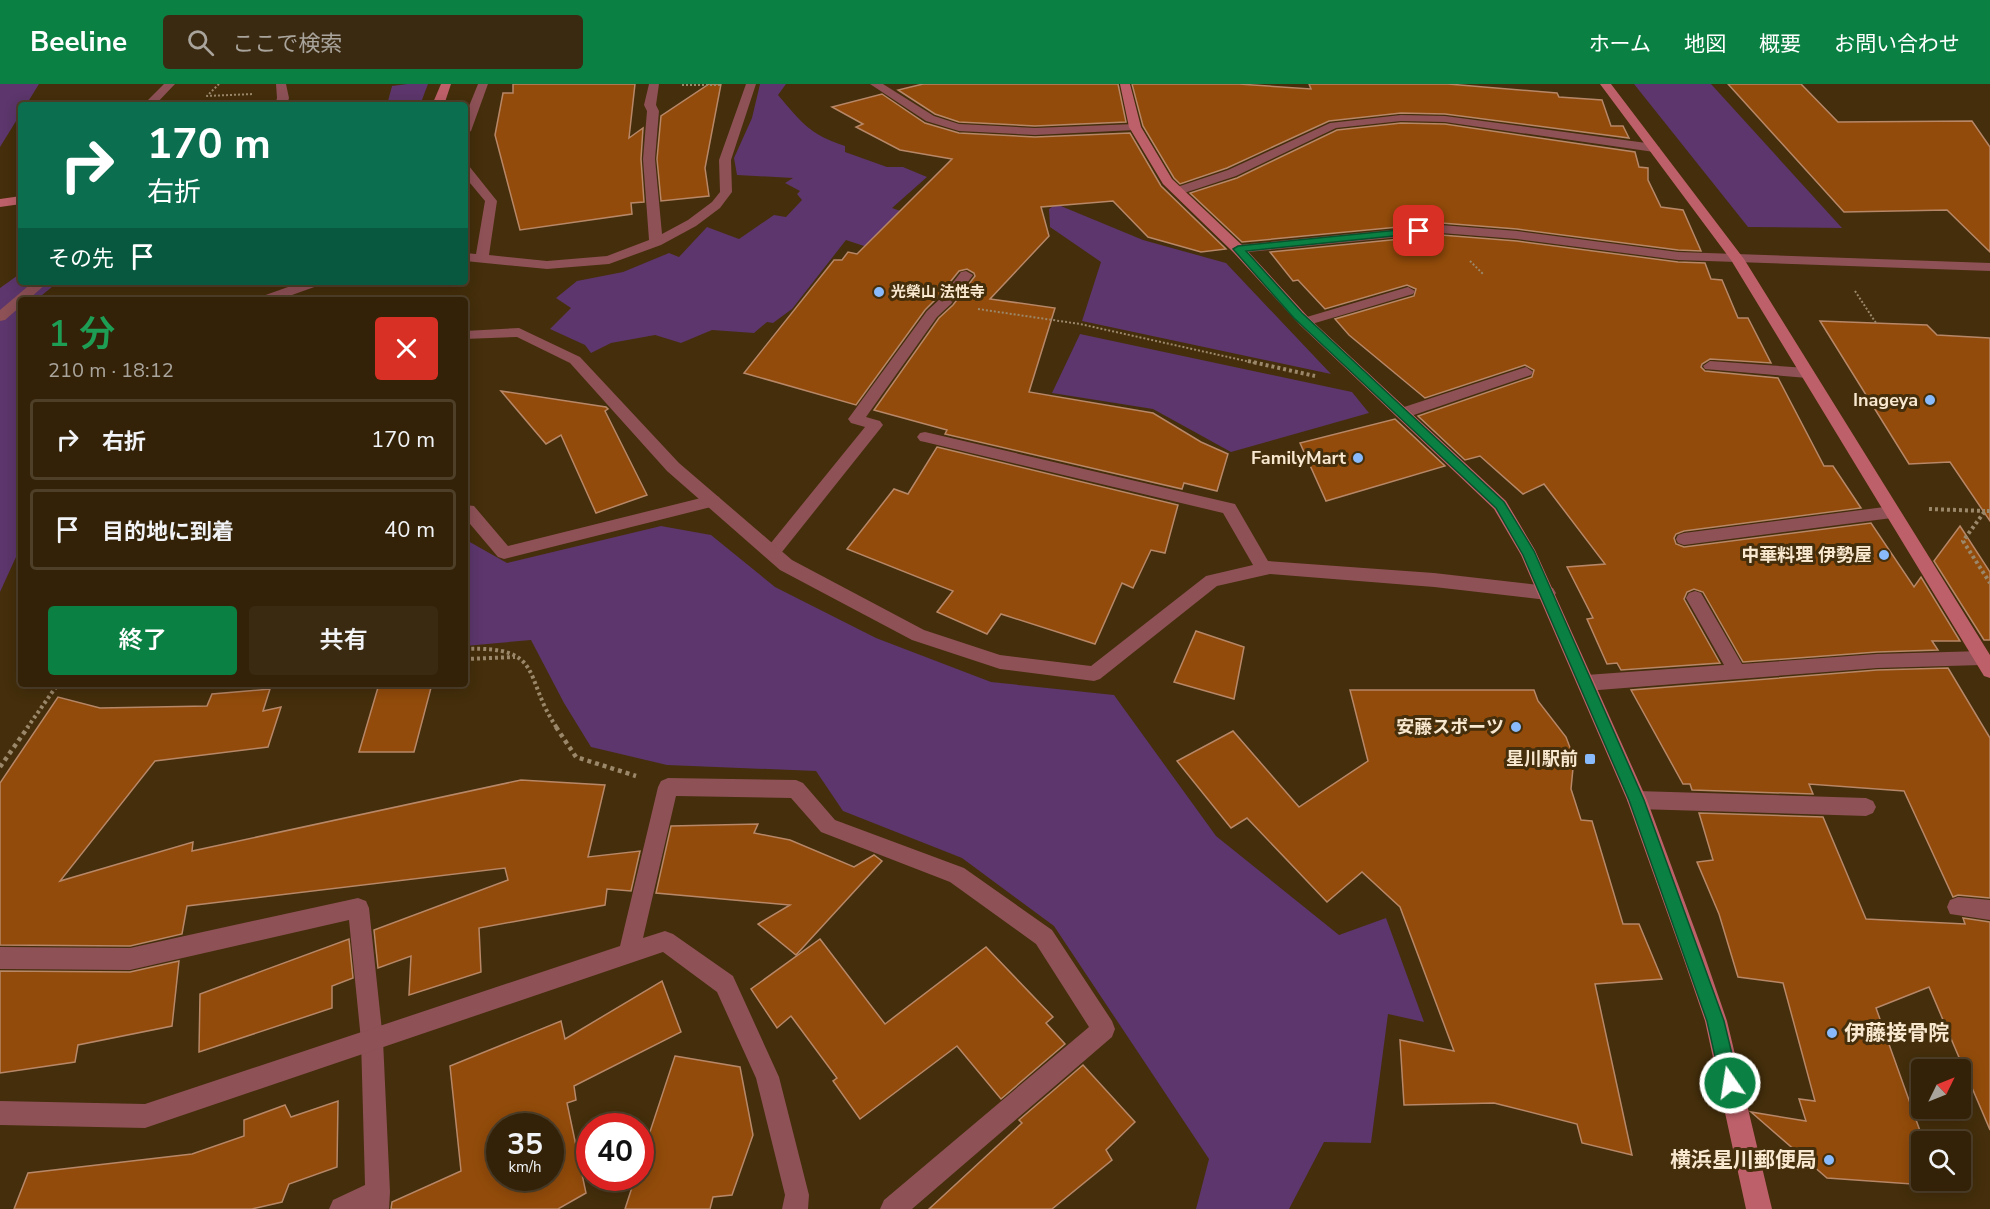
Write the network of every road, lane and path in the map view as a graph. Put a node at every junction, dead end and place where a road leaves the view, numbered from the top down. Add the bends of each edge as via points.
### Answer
1 (170, 84) edge
2 (219, 84) edge
3 (447, 84) edge
4 (483, 84) edge
5 (654, 84) edge
6 (751, 84) edge
7 (875, 84) edge
8 (1125, 84) edge
9 (1605, 84) edge
10 (721, 85) edge
11 (678, 86) dead end
12 (282, 87) edge
13 (152, 102) edge
14 (281, 102) edge
15 (439, 102) edge
16 (469, 108) edge
17 (1136, 127) junction
18 (1653, 148) junction
19 (468, 174) edge
20 (1178, 191) junction
21 (18, 200) edge
22 (0, 203) edge
23 (657, 242) junction
24 (1238, 249) junction
25 (468, 257) edge
26 (482, 258) junction
27 (1737, 258) junction
28 (1990, 267) edge
29 (966, 275) dead end
30 (37, 285) edge
31 (306, 285) edge
32 (1854, 290) dead end
33 (1408, 291) dead end
34 (23, 297) edge
35 (272, 297) edge
36 (18, 302) edge
37 (942, 305) junction
38 (0, 317) edge
39 (1305, 322) junction
40 (1876, 323) dead end
41 (468, 335) edge
42 (1710, 366) dead end
43 (1526, 372) dead end
44 (1807, 373) junction
45 (1320, 377) dead end
46 (1403, 413) junction
47 (925, 437) dead end
48 (713, 501) junction
49 (1924, 508) dead end
50 (468, 510) dead end
51 (1987, 511) edge
52 (1892, 512) junction
53 (1684, 539) dead end
54 (772, 553) junction
55 (1264, 569) junction
56 (1990, 583) edge
57 (1547, 593) junction
58 (1695, 598) dead end
59 (468, 649) edge
60 (520, 657) junction
61 (468, 659) edge
62 (1986, 664) edge
63 (1737, 671) junction
64 (1586, 683) junction
65 (56, 687) edge
66 (0, 768) edge
67 (668, 787) junction
68 (1637, 800) junction
69 (1866, 807) dead end
70 (1958, 908) dead end
71 (1990, 910) edge
72 (628, 953) junction
73 (0, 958) edge
74 (372, 1040) junction
75 (0, 1113) edge
76 (377, 1200) edge
77 (342, 1209) edge
78 (795, 1209) edge
79 (893, 1209) edge
80 (1759, 1209) edge

1 - 13 street
2 - 12 path via 207,96 237,96
3 - 15 street
4 - 16 street
5 - 23 street via 650,105 656,109 649,159
6 - 23 street via 725,160 726,192 692,223
7 - 17 street via 936,121 964,128
8 - 17 street
9 - 18 street
10 - 11 path
12 - 14 street
17 - 20 street via 1167,181
18 - 20 street via 1445,119 1401,118 1334,125 1232,173
18 - 27 street
19 - 26 street via 491,201
20 - 24 street
21 - 22 street
23 - 26 street via 609,260 547,265
24 - 27 street via 1441,229 1678,256
24 - 39 street
25 - 26 street
27 - 28 street
27 - 44 street
29 - 37 street
30 - 34 street
31 - 35 street
32 - 40 path
33 - 39 street
36 - 38 street
37 - 45 path via 1080,324
37 - 54 street via 856,419 875,425
39 - 46 street
41 - 48 street via 519,332 575,360 673,467
42 - 44 street
43 - 46 street
44 - 52 street
46 - 57 street via 1500,505
47 - 55 street via 1229,508
48 - 50 street via 504,553
48 - 54 street
49 - 51 path
51 - 56 path via 1963,541
52 - 53 street
52 - 62 street
54 - 55 street via 786,565 918,635 1000,662 1094,674 1212,581
55 - 57 street via 1434,580
57 - 64 street
58 - 63 street
59 - 60 path via 492,648
60 - 61 path
60 - 67 path via 529,668 546,713 576,757
62 - 63 street via 1877,661
63 - 64 street
64 - 68 street
65 - 66 path
67 - 72 street
67 - 79 street via 796,789 828,826 957,875 1044,937 1104,1029
68 - 69 street
68 - 80 street via 1716,1021
70 - 71 street
72 - 74 street
72 - 78 street via 665,941 724,984 767,1077 797,1195
73 - 74 street via 130,959 358,908
74 - 75 street via 145,1116
74 - 76 street
76 - 77 street

